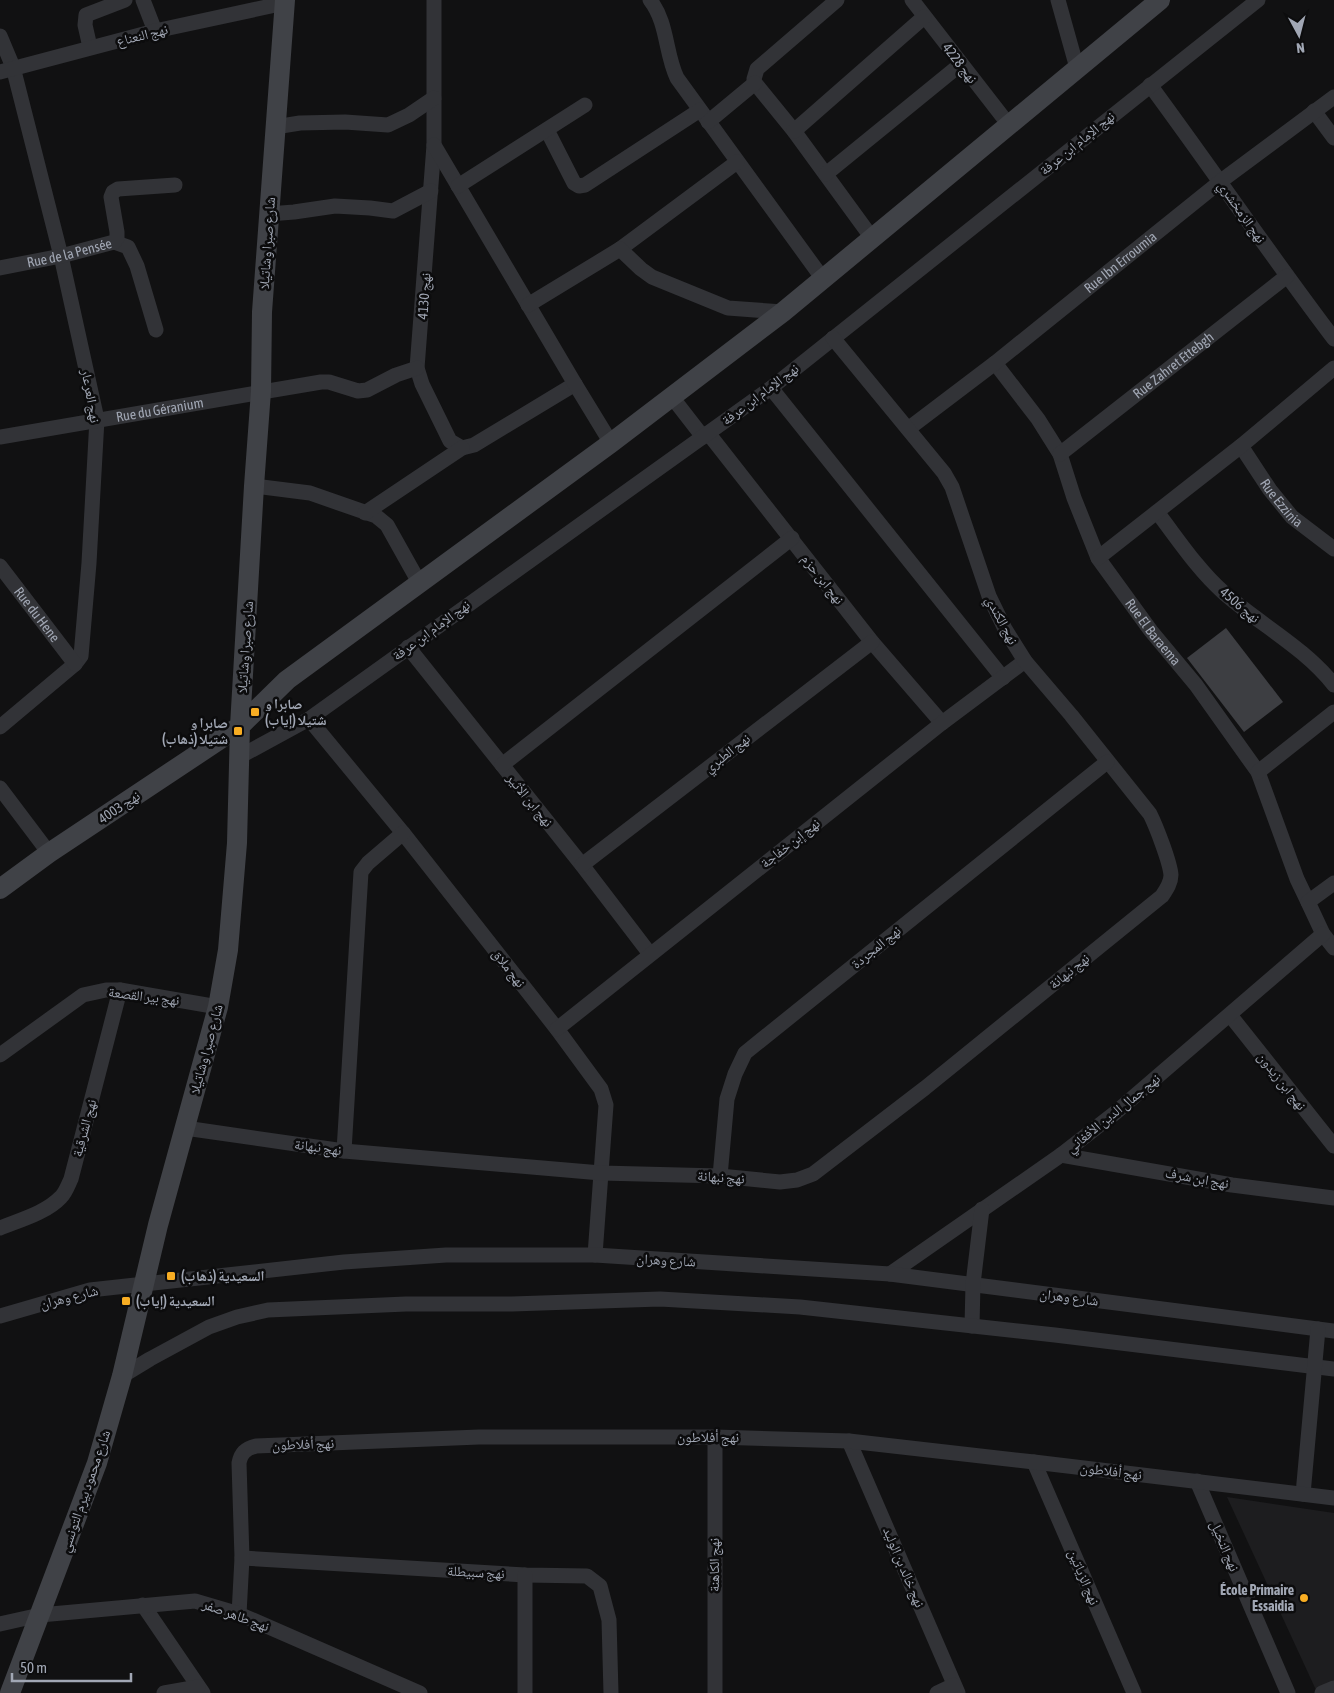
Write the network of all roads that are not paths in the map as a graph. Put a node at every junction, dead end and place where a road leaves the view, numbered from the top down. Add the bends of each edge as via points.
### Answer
1 (125, 0) edge
2 (143, 0) edge
3 (434, 0) edge
4 (650, 0) edge
5 (837, 0) edge
6 (912, 0) edge
7 (1058, 0) edge
8 (1160, 0) edge
9 (1258, 0) edge
10 (285, 2) edge
11 (924, 17) junction
12 (155, 31) junction
13 (0, 36) edge
14 (90, 48) junction
15 (961, 64) junction
16 (1077, 68) junction
17 (6, 69) edge
18 (755, 83) junction
19 (1150, 85) junction
20 (1334, 97) edge
21 (434, 98) junction
22 (585, 105) dead end
23 (1314, 111) junction
24 (704, 116) junction
25 (1009, 125) junction
26 (275, 127) junction
27 (547, 130) junction
28 (794, 131) junction
29 (1334, 138) edge
30 (434, 144) junction
31 (737, 162) junction
32 (826, 174) junction
33 (1220, 180) junction
34 (175, 185) dead end
35 (458, 186) junction
36 (431, 191) junction
37 (269, 214) junction
38 (872, 238) junction
39 (114, 242) junction
40 (620, 249) junction
41 (61, 256) junction
42 (0, 268) edge
43 (1286, 276) junction
44 (823, 279) junction
45 (528, 305) junction
46 (783, 312) junction
47 (156, 330) dead end
48 (834, 338) junction
49 (1334, 339) edge
50 (995, 363) junction
51 (418, 368) junction
52 (1334, 368) edge
53 (574, 384) junction
54 (771, 388) junction
55 (262, 391) junction
56 (672, 397) junction
57 (97, 419) junction
58 (908, 429) junction
59 (705, 435) junction
60 (0, 437) edge
61 (611, 444) junction
62 (1240, 446) junction
63 (462, 448) junction
64 (1060, 454) junction
65 (254, 486) junction
66 (1157, 512) junction
67 (365, 513) junction
68 (792, 538) junction
69 (1334, 549) edge
70 (1098, 558) junction
71 (0, 566) edge
72 (420, 584) junction
73 (872, 642) junction
74 (408, 647) junction
75 (1025, 660) junction
76 (75, 664) junction
77 (1003, 678) junction
78 (1334, 685) edge
79 (1334, 712) edge
80 (309, 719) junction
81 (942, 723) junction
82 (0, 726) edge
83 (240, 726) junction
84 (239, 757) junction
85 (1107, 762) junction
86 (502, 765) junction
87 (1258, 772) junction
88 (0, 788) edge
89 (403, 833) junction
90 (49, 853) junction
91 (582, 865) junction
92 (1334, 883) edge
93 (0, 889) edge
94 (1162, 896) joint
95 (1308, 902) junction
96 (1323, 934) junction
97 (1334, 948) edge
98 (650, 954) junction
99 (120, 990) junction
100 (218, 1007) junction
101 (1230, 1015) junction
102 (557, 1029) junction
103 (0, 1055) edge
104 (185, 1128) junction
105 (1334, 1146) edge
106 (344, 1151) junction
107 (1061, 1155) junction
108 (601, 1173) junction
109 (720, 1176) junction
110 (1334, 1198) edge
111 (982, 1209) junction
112 (0, 1228) edge
113 (595, 1255) junction
114 (890, 1274) junction
115 (974, 1284) junction
116 (144, 1285) junction
117 (0, 1316) edge
118 (972, 1326) junction
119 (1318, 1329) junction
120 (1334, 1331) edge
121 (1314, 1366) junction
122 (1334, 1369) edge
123 (122, 1376) junction
124 (715, 1437) junction
125 (849, 1441) junction
126 (1034, 1462) junction
127 (1197, 1481) junction
128 (1303, 1494) junction
129 (1334, 1498) edge
130 (242, 1558) junction
131 (525, 1575) junction
132 (143, 1605) junction
133 (239, 1614) junction
134 (40, 1615) junction
135 (2, 1626) edge
136 (1334, 1688) edge
137 (956, 1689) edge
138 (201, 1690) edge
139 (10, 1693) edge
140 (164, 1693) edge
141 (420, 1693) edge
142 (525, 1693) edge
143 (611, 1693) edge
144 (715, 1693) edge
145 (937, 1693) edge
146 (1134, 1693) edge
147 (1288, 1693) edge
148 (1322, 1693) edge

1 - 14 street via 86,15
2 - 12 street
3 - 21 street, نهج 4130
4 - 24 street via 664,27 674,72
5 - 18 street via 758,68
6 - 11 street, نهج 4228
7 - 16 street
8 - 16 main road, نهج 4003
9 - 19 street, نهج الإمام ابن عرفة
10 - 12 street, نهج النعناع
10 - 26 main road, شارع صبرا وشاتيلا
11 - 15 street, نهج 4228
11 - 28 street
12 - 14 street, نهج النعناع
13 - 17 street, نهج العرعار
14 - 17 street, نهج النعناع
15 - 25 street, نهج 4228
15 - 32 street
16 - 25 main road, نهج 4003
17 - 41 street, نهج العرعار
18 - 24 street
18 - 28 street
19 - 33 street, نهج الزمخشري
19 - 48 street, نهج الإمام ابن عرفة
20 - 23 street, Rue Ibn Erroumia
21 - 26 street via 388,125 345,122
21 - 30 street, نهج 4130
22 - 27 street
23 - 29 street
23 - 33 street, Rue Ibn Erroumia
24 - 27 street via 579,186 574,183
24 - 31 street
25 - 38 main road, نهج 4003
26 - 37 main road, شارع صبرا وشاتيلا
27 - 35 street
28 - 32 street
30 - 35 street
30 - 36 street, نهج 4130
31 - 40 street
31 - 44 street
32 - 38 street
33 - 43 street, نهج الزمخشري
33 - 50 street, Rue Ibn Erroumia
34 - 39 street, Rue de la Pensée via 113,192 110,196 117,232
35 - 45 street
36 - 37 street via 393,211 335,206
36 - 51 street, نهج 4130
37 - 55 main road, شارع صبرا وشاتيلا via 262,312
38 - 44 main road, نهج 4003
39 - 41 street, Rue de la Pensée
39 - 47 street via 128,247
40 - 45 street
40 - 46 street via 652,277 728,308
41 - 42 street, Rue de la Pensée
41 - 57 street, نهج العرعار
43 - 49 street, نهج الزمخشري
43 - 64 street, Rue Zahret Ettebgh
44 - 46 main road, نهج 4003
45 - 53 street
46 - 56 main road, نهج 4003
48 - 54 street, نهج الإمام ابن عرفة
48 - 58 street, نهج الكندي
50 - 58 street, Rue Ibn Erroumia
50 - 64 street, Rue El Baraema
51 - 55 street, Rue du Géranium via 367,390 358,391 321,382
51 - 63 street, نهج 4130 via 422,384 450,440
52 - 62 street
53 - 61 street
53 - 63 street via 474,445
54 - 59 street, نهج الإمام ابن عرفة
54 - 77 street
55 - 57 street, Rue du Géranium
55 - 65 main road, شارع صبرا وشاتيلا
56 - 59 street, نهج ابن حزم
56 - 61 main road, نهج 4003
57 - 60 street, Rue du Géranium
57 - 76 street, نهج العرعار via 81,656
58 - 75 street, نهج الكندي via 952,487 997,616
59 - 68 street, نهج ابن حزم
59 - 74 street, نهج الإمام ابن عرفة
61 - 72 main road, نهج 4003
62 - 66 street
62 - 69 street, Rue Ezzinia via 1292,517
63 - 67 street
64 - 70 street, Rue El Baraema
65 - 67 street via 310,493
65 - 83 main road, شارع صبرا وشاتيلا
66 - 70 street
66 - 78 street, نهج 4506 via 1221,590 1300,651
67 - 72 street via 376,516 387,525
68 - 73 street, نهج ابن حزم
68 - 86 street
70 - 87 street, Rue El Baraema
71 - 76 street, Rue du Hene
72 - 83 main road, نهج 4003 via 287,680
73 - 81 street, نهج ابن حزم
73 - 91 street, نهج الطبري
74 - 80 street, نهج الإمام ابن عرفة
74 - 86 street, نهج ابن الأثير
75 - 77 street, نهج إبن خفاجة
75 - 85 street, نهج الكندي
76 - 82 street
77 - 81 street, نهج إبن خفاجة
79 - 87 street
80 - 84 street, نهج الإمام ابن عرفة
80 - 89 street, نهج ملاق
81 - 98 street, نهج إبن خفاجة
83 - 84 main road, شارع صبرا وشاتيلا
83 - 90 main road, نهج 4003
84 - 100 main road, شارع صبرا وشاتيلا via 233,891 228,950
85 - 94 street, نهج الكندي via 1156,825 1171,875
85 - 109 street, نهج المجردة via 745,1053 734,1074 727,1099
86 - 91 street, نهج ابن الأثير
87 - 95 street, Rue El Baraema
88 - 90 street
89 - 102 street, نهج ملاق
89 - 106 street via 362,872
90 - 93 main road, نهج 4003
91 - 98 street, نهج ابن الأثير
92 - 95 street
94 - 109 street, نهج نبهانة via 925,1088 813,1174 780,1182
95 - 96 street, Rue El Baraema
96 - 97 street, Rue El Baraema
96 - 101 street, نهج جمال الدين الأفغاني
98 - 102 street, نهج إبن خفاجة
99 - 100 street, نهج بير القصعة
99 - 103 street, نهج بير القصعة via 83,995
99 - 112 street, نهج الشرقية via 66,1190 51,1206
100 - 104 main road, شارع صبرا وشاتيلا
101 - 105 street, نهج ابن زيدون
101 - 107 street, نهج جمال الدين الأفغاني via 1115,1114
102 - 108 street, نهج ملاق via 601,1089 606,1104
104 - 106 street, نهج نبهانة
104 - 116 main road, شارع صبرا وشاتيلا
106 - 108 street, نهج نبهانة
107 - 110 street, نهج ابن شرف
107 - 111 street, نهج جمال الدين الأفغاني
108 - 109 street, نهج نبهانة
108 - 113 street, نهج ملاق
111 - 114 street, نهج جمال الدين الأفغاني
111 - 115 street
113 - 114 street, شارع وهران
113 - 116 street, شارع وهران via 446,1255 344,1262
114 - 115 street, شارع وهران
115 - 118 street
115 - 119 street, شارع وهران
116 - 117 street, شارع وهران via 90,1290
116 - 123 main road, شارع محمود بيرم التونسي
118 - 121 street
118 - 123 street via 800,1308 660,1299 268,1310 209,1327
119 - 120 street, شارع وهران
119 - 121 street
121 - 122 street
121 - 128 street
123 - 134 main road, شارع محمود بيرم التونسي via 97,1463
124 - 125 street, نهج أفلاطون
124 - 130 street, نهج أفلاطون via 479,1437 248,1448 240,1455 239,1463
124 - 144 street, نهج الكاهنة
125 - 126 street, نهج أفلاطون
125 - 137 street, نهج خالد بن الوليد
126 - 127 street, نهج أفلاطون
126 - 146 street, نهج الزياتين
127 - 128 street, نهج أفلاطون
127 - 147 street, نهج النخيل
128 - 129 street, نهج أفلاطون
130 - 131 street, نهج سبيطلة
130 - 133 street, نهج أفلاطون
131 - 142 street
131 - 143 street, نهج سبيطلة via 587,1576 600,1586 609,1620
132 - 133 street, نهج طاهر صفر via 195,1600
132 - 134 street, نهج طاهر صفر
132 - 138 street
133 - 141 street, نهج طاهر صفر
134 - 135 street, نهج طاهر صفر
134 - 139 main road, شارع محمود بيرم التونسي
136 - 148 street
137 - 145 street
138 - 140 street

